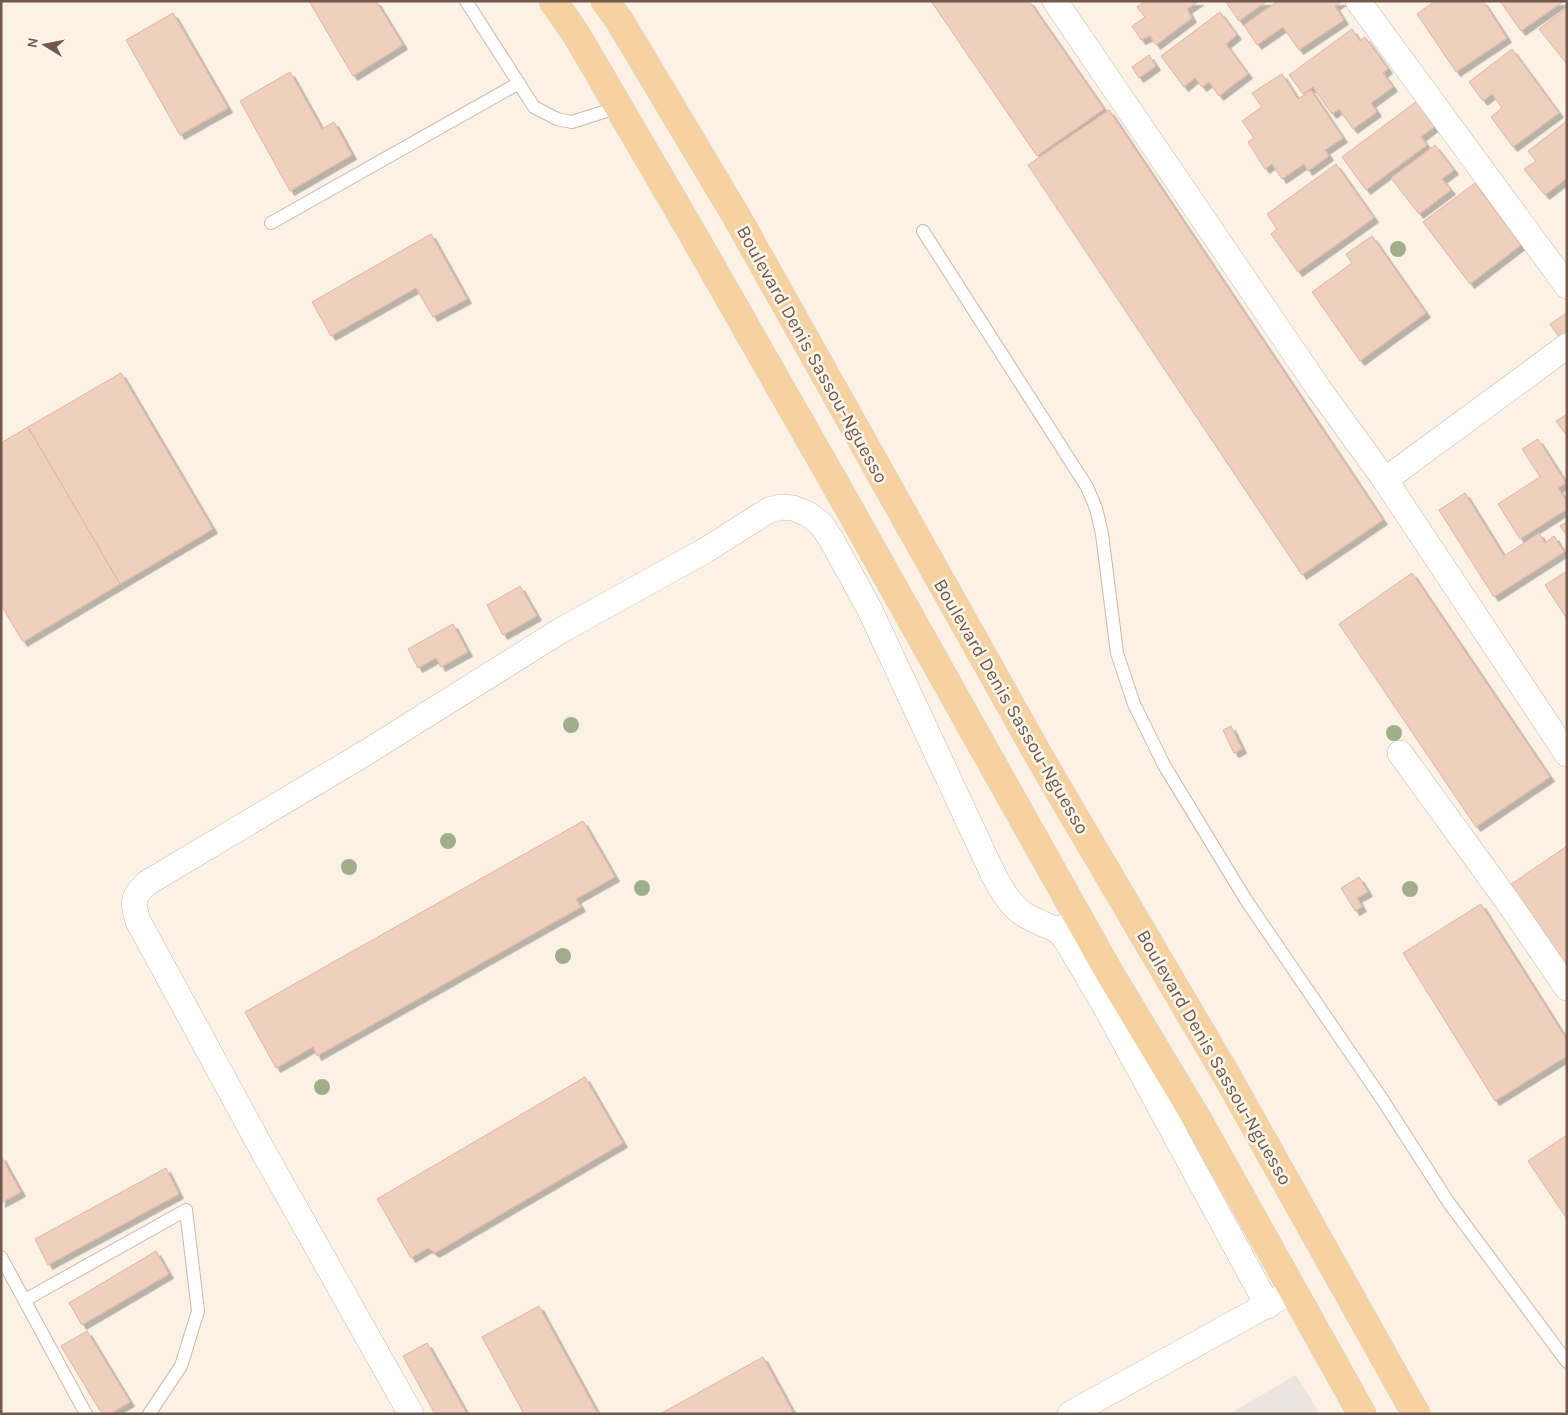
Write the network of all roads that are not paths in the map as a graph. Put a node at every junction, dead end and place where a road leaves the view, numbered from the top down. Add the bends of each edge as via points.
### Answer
1 (466, 1) edge
2 (553, 1) edge
3 (605, 1) edge
4 (1055, 1) edge
5 (1358, 1) edge
6 (518, 82) junction
7 (619, 107) junction
8 (270, 223) dead end
9 (923, 231) dead end
10 (1567, 286) edge
11 (1567, 346) edge
12 (1385, 480) junction
13 (1400, 753) dead end
14 (1567, 754) edge
15 (1068, 925) junction
16 (1567, 988) edge
17 (1, 1257) edge
18 (1292, 1290) junction
19 (25, 1300) junction
20 (1268, 1306) junction
21 (1567, 1362) edge
22 (86, 1414) edge
23 (149, 1414) edge
24 (411, 1414) edge
25 (1070, 1414) edge
26 (1362, 1414) edge
27 (1416, 1414) edge

1 - 6 lane
2 - 7 main road
3 - 27 main road, Boulevard Denis Sassou-Nguesso via 735,214
4 - 12 street via 1319,389
5 - 10 street
6 - 7 lane via 534,107 557,119 572,122
6 - 8 lane
7 - 15 main road via 841,494
9 - 21 lane via 1087,487 1102,534 1117,652 1134,704 1164,765 1246,900 1449,1204
11 - 12 street
12 - 14 street
13 - 16 street
15 - 18 main road via 1199,1122
15 - 20 street via 1064,937
15 - 24 street via 1019,911 1008,899 993,874 869,608 832,538 808,514 781,507 769,510 706,550 560,631 367,752 147,883 137,892 135,899 138,921
17 - 19 lane
18 - 20 street
18 - 26 main road
19 - 22 lane
19 - 23 lane via 186,1210 198,1311 181,1366
20 - 25 street

